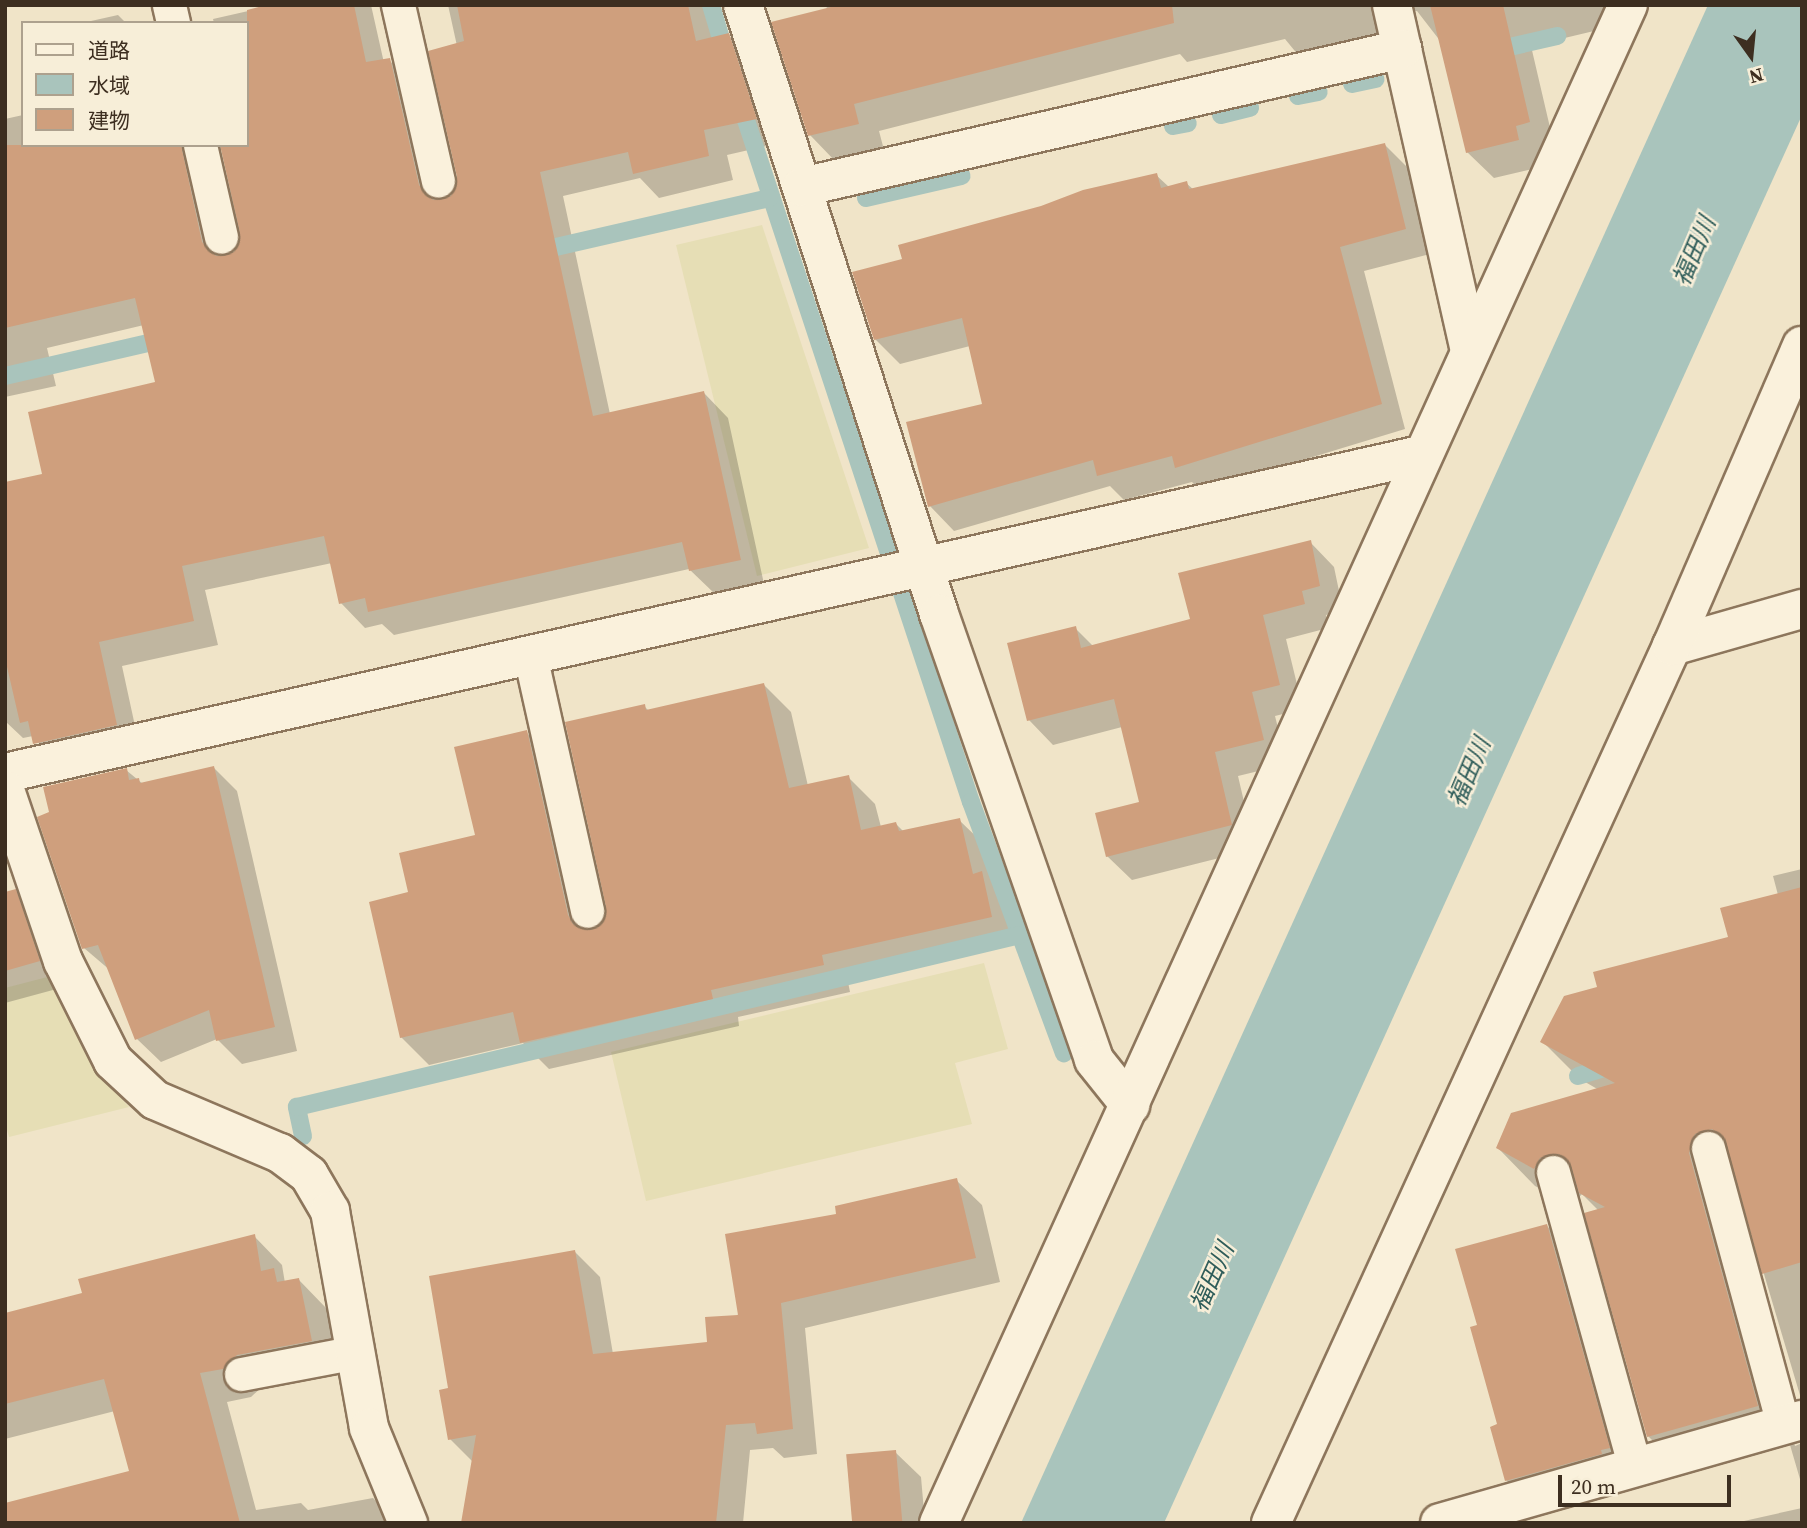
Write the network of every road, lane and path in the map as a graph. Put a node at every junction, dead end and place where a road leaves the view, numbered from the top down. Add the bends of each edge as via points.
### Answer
1 (398, 5) edge
2 (743, 5) edge
3 (1392, 5) edge
4 (1628, 5) edge
5 (1402, 49) junction
6 (200, 147) edge
7 (438, 181) dead end
8 (802, 187) junction
9 (221, 237) dead end
10 (1802, 346) edge
11 (1469, 347) junction
12 (1421, 455) junction
13 (922, 567) junction
14 (1802, 609) edge
15 (1672, 646) junction
16 (530, 655) junction
17 (5, 773) edge
18 (5, 790) edge
19 (587, 911) dead end
20 (1130, 1105) junction
21 (1708, 1148) dead end
22 (1553, 1172) dead end
23 (356, 1352) junction
24 (241, 1374) dead end
25 (1792, 1423) edge
26 (1635, 1467) junction
27 (408, 1523) edge
28 (939, 1523) edge
29 (1271, 1523) edge
30 (1440, 1523) edge

1 - 7 lane
2 - 8 street
3 - 5 street
4 - 11 street
5 - 8 street
5 - 11 street
6 - 9 lane
8 - 13 street
10 - 15 street
11 - 12 street
12 - 13 street
12 - 20 street
13 - 16 street
13 - 20 street via 1094,1060
14 - 15 street
15 - 29 street
16 - 17 street
16 - 19 lane
18 - 23 street via 63,961 113,1061 155,1100 280,1153 309,1175 330,1212
20 - 28 street
21 - 25 lane
22 - 26 lane
23 - 24 lane
23 - 27 street via 369,1428
25 - 26 street
26 - 30 street

